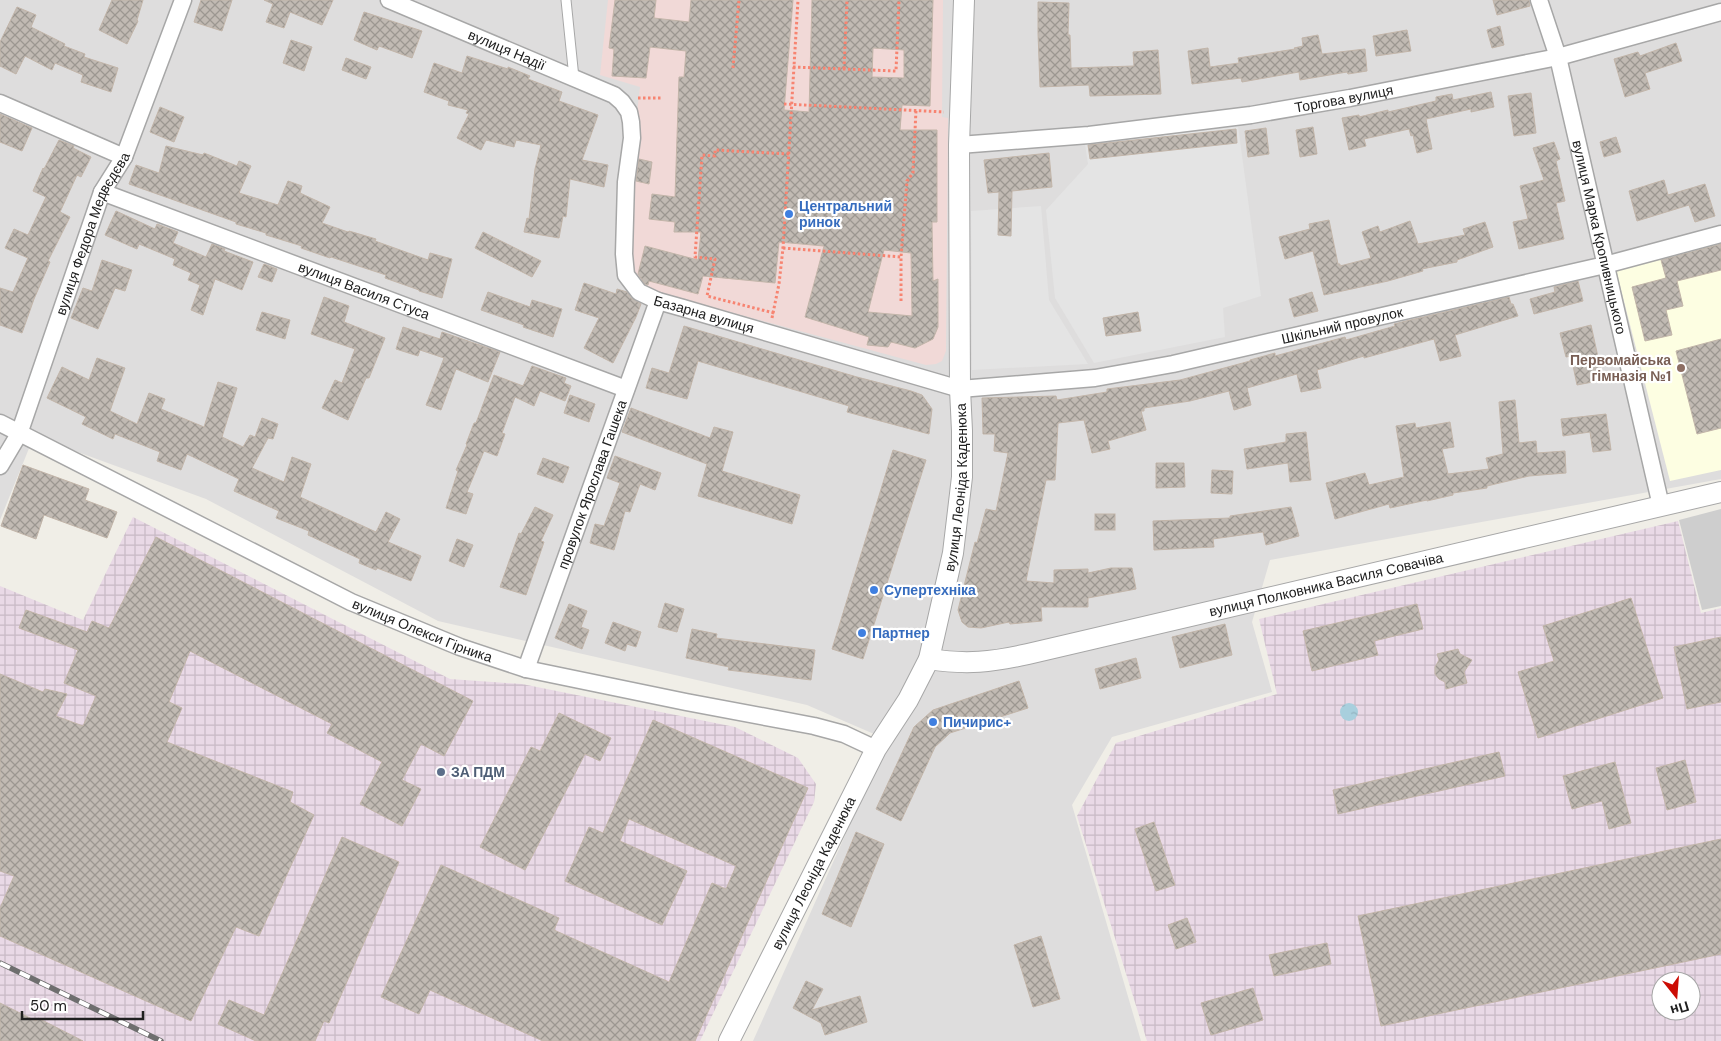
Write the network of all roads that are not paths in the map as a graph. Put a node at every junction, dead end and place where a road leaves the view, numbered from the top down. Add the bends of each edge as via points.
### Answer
1 (183, 0) edge
2 (389, 0) edge
3 (566, 0) edge
4 (964, 0) edge
5 (1539, 0) edge
6 (1721, 12) edge
7 (1558, 57) junction
8 (574, 78) junction
9 (622, 102) joint
10 (0, 103) edge
11 (959, 144) junction
12 (124, 156) junction
13 (102, 192) junction
14 (1721, 234) edge
15 (1605, 265) junction
16 (658, 300) junction
17 (626, 389) junction
18 (960, 390) junction
19 (0, 423) edge
20 (19, 434) junction
21 (0, 466) edge
22 (1721, 492) edge
23 (1660, 506) junction
24 (929, 659) junction
25 (526, 669) junction
26 (876, 749) junction
27 (729, 1041) edge

1 - 12 street, вулиця Федора Медвєдєва
2 - 8 street, вулиця Надії
3 - 8 lane
4 - 11 street, вулиця Леоніда Каденюка
5 - 7 street, вулиця Марка Кропивницького
6 - 7 street, Торгова вулиця
7 - 11 street, Торгова вулиця via 1251,115 1089,134
7 - 15 street, вулиця Марка Кропивницького
8 - 9 street, вулиця Надії via 614,95
9 - 16 street, Базарна вулиця via 629,112 632,138 626,182 626,275 639,292
10 - 12 street
11 - 18 street, вулиця Леоніда Каденюка
12 - 13 street, вулиця Федора Медвєдєва
13 - 17 street, вулиця Василя Стуса
13 - 20 street, вулиця Федора Медвєдєва
14 - 15 street, Шкільний провулок
15 - 18 street, Шкільний провулок via 1173,364 1095,378
15 - 23 street, вулиця Марка Кропивницького
16 - 17 street, провулок Ярослава Гашека
16 - 18 street, Базарна вулиця
17 - 25 street, провулок Ярослава Гашека
18 - 24 street, вулиця Леоніда Каденюка via 962,477 953,553
19 - 20 street, вулиця Олекси Гірника
20 - 21 street, вулиця Федора Медвєдєва
20 - 25 street, вулиця Олекси Гірника via 351,602 460,647
22 - 23 street, вулиця Полковника Василя Совачіва
23 - 24 street, вулиця Полковника Василя Совачіва via 991,662
24 - 26 street, вулиця Леоніда Каденюка via 908,700
25 - 26 street, вулиця Олекси Гірника via 814,726 844,734
26 - 27 street, вулиця Леоніда Каденюка

